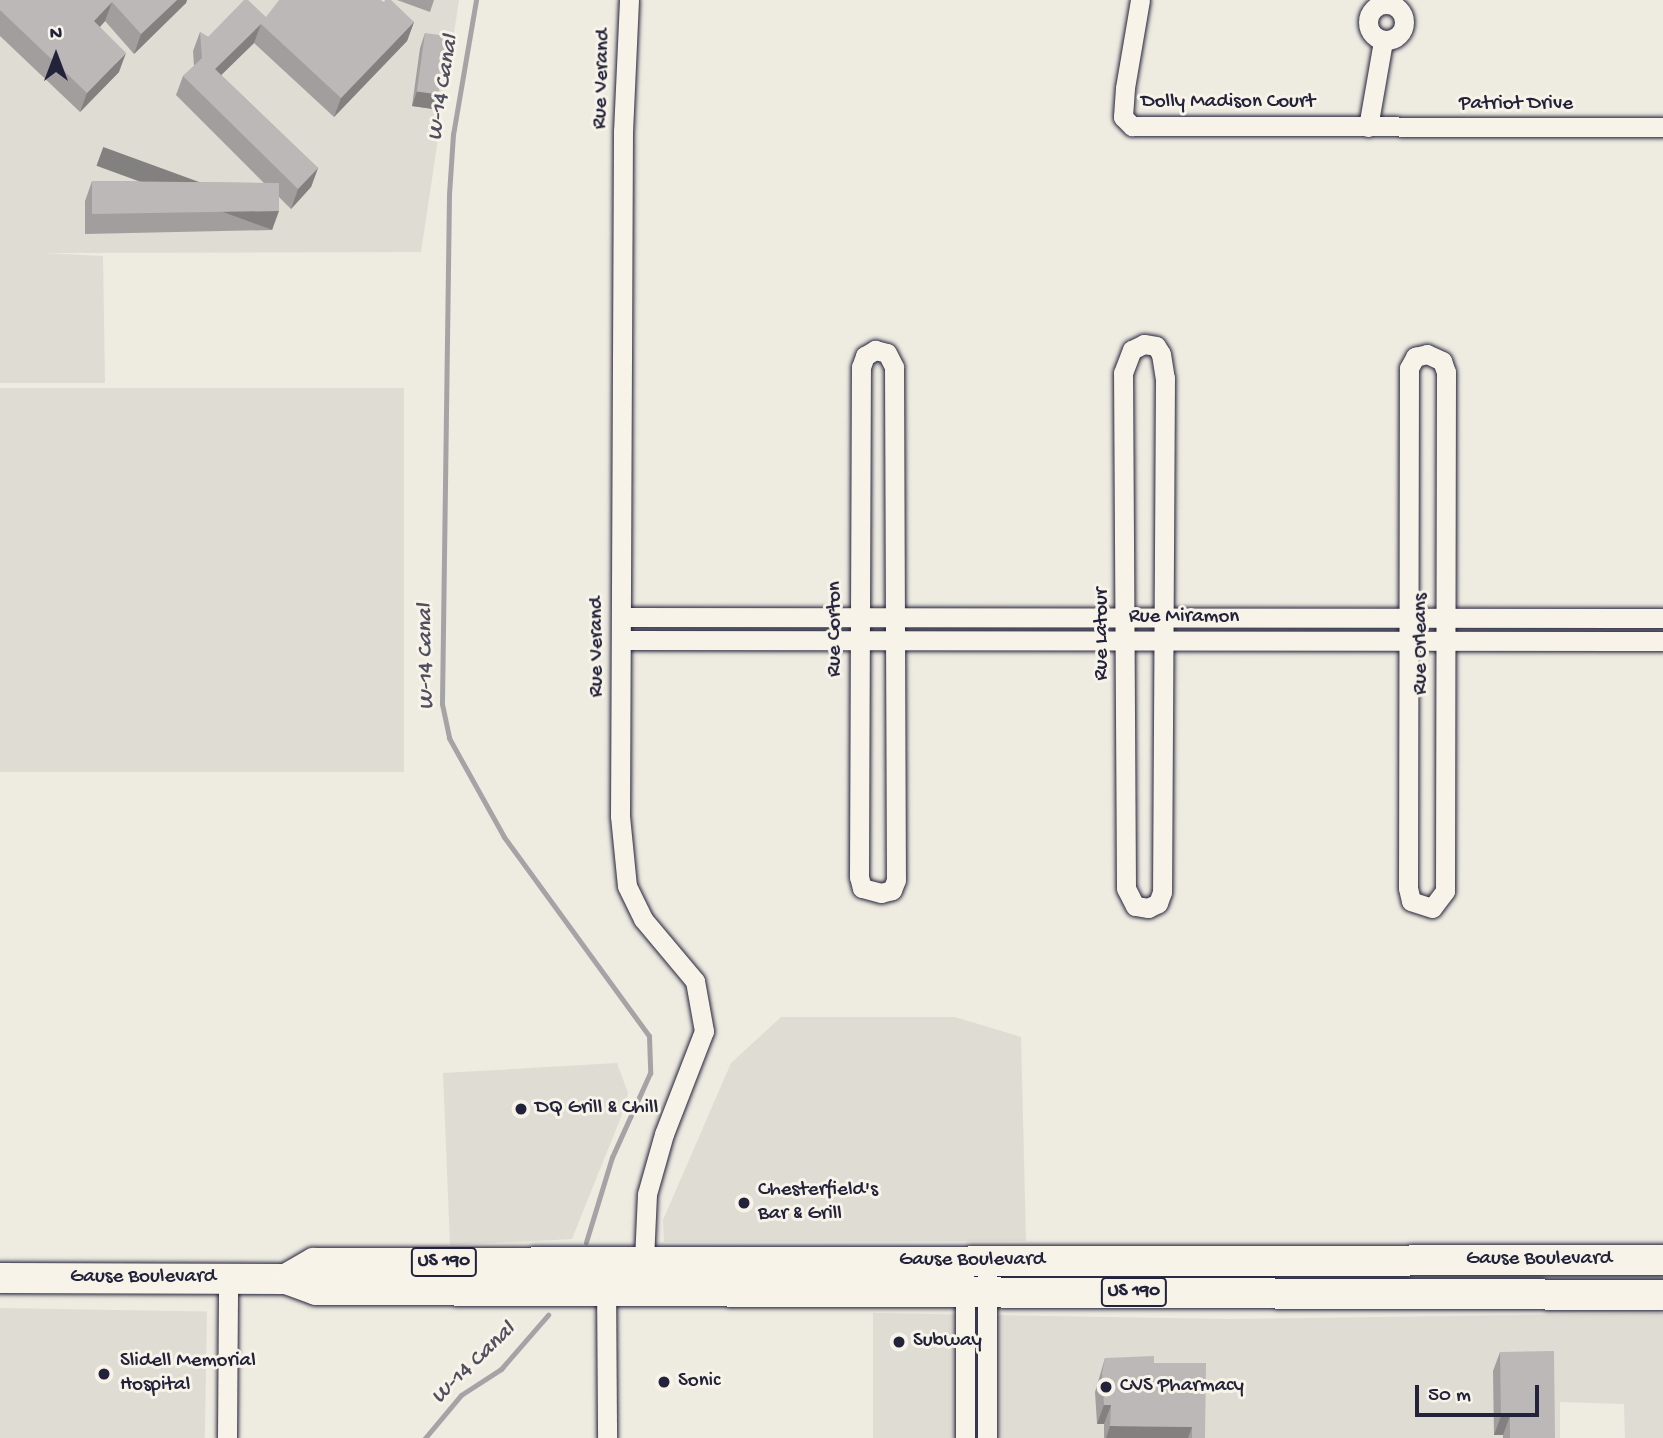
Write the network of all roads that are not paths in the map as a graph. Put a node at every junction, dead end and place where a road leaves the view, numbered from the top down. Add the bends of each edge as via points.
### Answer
1 (629, 0) edge
2 (1140, 0) edge
3 (1383, 41) dead end
4 (1368, 127) junction
5 (1663, 127) edge
6 (621, 617) junction
7 (859, 617) junction
8 (897, 617) junction
9 (1126, 618) junction
10 (1162, 618) junction
11 (1407, 618) junction
12 (1445, 618) junction
13 (1663, 618) edge
14 (621, 640) junction
15 (859, 641) junction
16 (897, 641) junction
17 (1126, 641) junction
18 (1162, 641) junction
19 (1407, 641) junction
20 (1445, 641) junction
21 (1663, 641) edge
22 (1298, 1260) junction
23 (1663, 1260) edge
24 (644, 1261) junction
25 (976, 1262) junction
26 (606, 1276) junction
27 (228, 1277) junction
28 (0, 1278) edge
29 (976, 1292) junction
30 (1295, 1293) junction
31 (1663, 1296) edge
32 (987, 1417) junction
33 (965, 1429) edge
34 (227, 1438) edge
35 (607, 1438) edge
36 (987, 1438) edge

1 - 6 street, Rue Verand via 623,131
2 - 4 street, Dolly Madison Court via 1125,88 1126,124
3 - 4 street
4 - 5 street, Patriot Drive
6 - 7 street, Rue Miramon
6 - 14 street, Rue Verand
7 - 8 street, Rue Miramon
7 - 8 street, Rue Corton via 861,367 865,356 875,350 887,353 894,367
7 - 15 street, Rue Corton
8 - 9 street, Rue Miramon
8 - 16 street, Rue Corton
9 - 10 street, Rue Miramon
9 - 10 street, Rue Latour via 1123,373 1132,350 1144,344 1156,346 1161,354 1165,378
9 - 17 street, Rue Latour
10 - 11 street, Rue Miramon
10 - 18 street, Rue Latour
11 - 12 street, Rue Miramon
11 - 12 street, Rue Orleans via 1409,369 1415,357 1427,354 1442,361 1446,372
11 - 19 street, Rue Orleans
12 - 13 street, Rue Miramon
12 - 20 street, Rue Orleans
14 - 15 street, Rue Miramon
14 - 24 street, Rue Verand via 620,816 627,886 643,919 695,981 704,1031 664,1134 647,1194
15 - 16 street, Rue Miramon
15 - 16 street, Rue Corton via 859,877 862,888 881,893 892,890 896,880
16 - 17 street, Rue Miramon
17 - 18 street, Rue Miramon
17 - 18 street, Rue Latour via 1126,888 1135,906 1148,908 1158,903 1162,892
18 - 19 street, Rue Miramon
19 - 20 street, Rue Miramon
19 - 20 street, Rue Orleans via 1408,888 1411,901 1432,908 1445,891
20 - 21 street, Rue Miramon
22 - 23 main road, Gause Boulevard / US 190
22 - 25 main road, Gause Boulevard / US 190
22 - 30 main road
24 - 25 main road, Gause Boulevard / US 190
24 - 26 main road, Gause Boulevard / US 190
25 - 29 street
26 - 27 main road, Gause Boulevard / US 190 via 316,1290 286,1279
26 - 29 main road, Gause Boulevard / US 190
26 - 35 street
27 - 28 main road, Gause Boulevard / US 190
27 - 34 street
29 - 30 main road, Gause Boulevard / US 190
29 - 32 street
29 - 33 street
30 - 31 main road, Gause Boulevard / US 190
32 - 33 street
32 - 36 street

